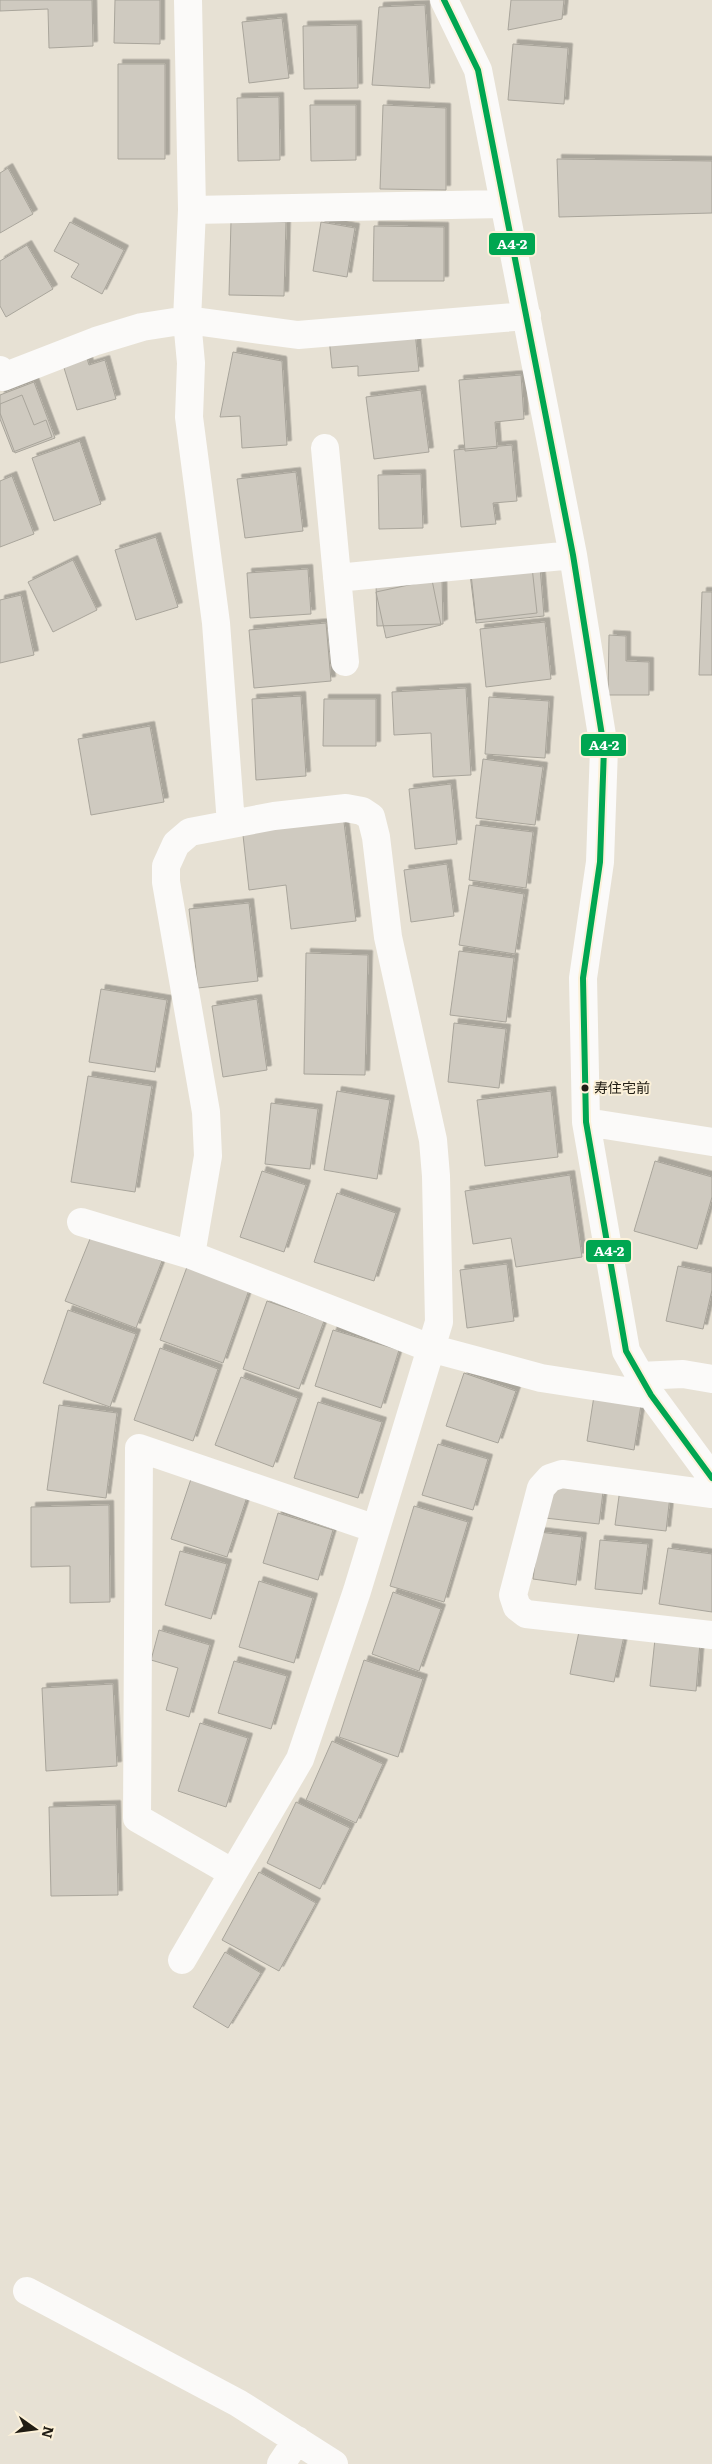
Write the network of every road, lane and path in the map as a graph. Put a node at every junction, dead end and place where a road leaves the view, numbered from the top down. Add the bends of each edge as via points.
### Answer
1 (188, 0) edge
2 (444, 0) edge
3 (504, 204) junction
4 (192, 210) junction
5 (527, 316) junction
6 (187, 320) junction
7 (1, 375) edge
8 (325, 448) dead end
9 (573, 554) junction
10 (337, 578) junction
11 (345, 662) dead end
12 (231, 824) junction
13 (586, 1122) junction
14 (712, 1142) edge
15 (81, 1222) dead end
16 (191, 1256) junction
17 (430, 1348) junction
18 (712, 1379) edge
19 (645, 1385) junction
20 (712, 1478) edge
21 (712, 1494) edge
22 (376, 1529) junction
23 (712, 1635) edge
24 (233, 1873) junction
25 (182, 1960) dead end
26 (27, 2291) dead end
27 (296, 2440) junction
28 (281, 2464) edge
29 (334, 2464) edge

1 - 4 street
2 - 3 street via 478,70
3 - 4 street
3 - 5 street
4 - 6 street
5 - 6 street via 298,335
5 - 9 street
6 - 7 street via 142,327
6 - 12 street via 191,363 189,417 216,622
8 - 10 street
9 - 10 street
9 - 13 street via 604,748 600,862 583,978
10 - 11 street
12 - 16 street via 190,832 176,844 166,866 166,882 206,1112 208,1156
12 - 17 street via 346,808 362,811 371,817 388,937 433,1140 439,1322
13 - 14 street
13 - 19 street via 626,1352
15 - 16 street
16 - 17 street
17 - 19 street via 541,1378
17 - 22 street
18 - 19 street via 683,1374
19 - 20 street
21 - 23 street via 562,1474 550,1478 541,1488 513,1595 517,1607 526,1614
22 - 24 street via 300,1759
22 - 24 street via 139,1448 137,1818
24 - 25 street
26 - 27 street via 238,2403
27 - 28 street
27 - 29 street

